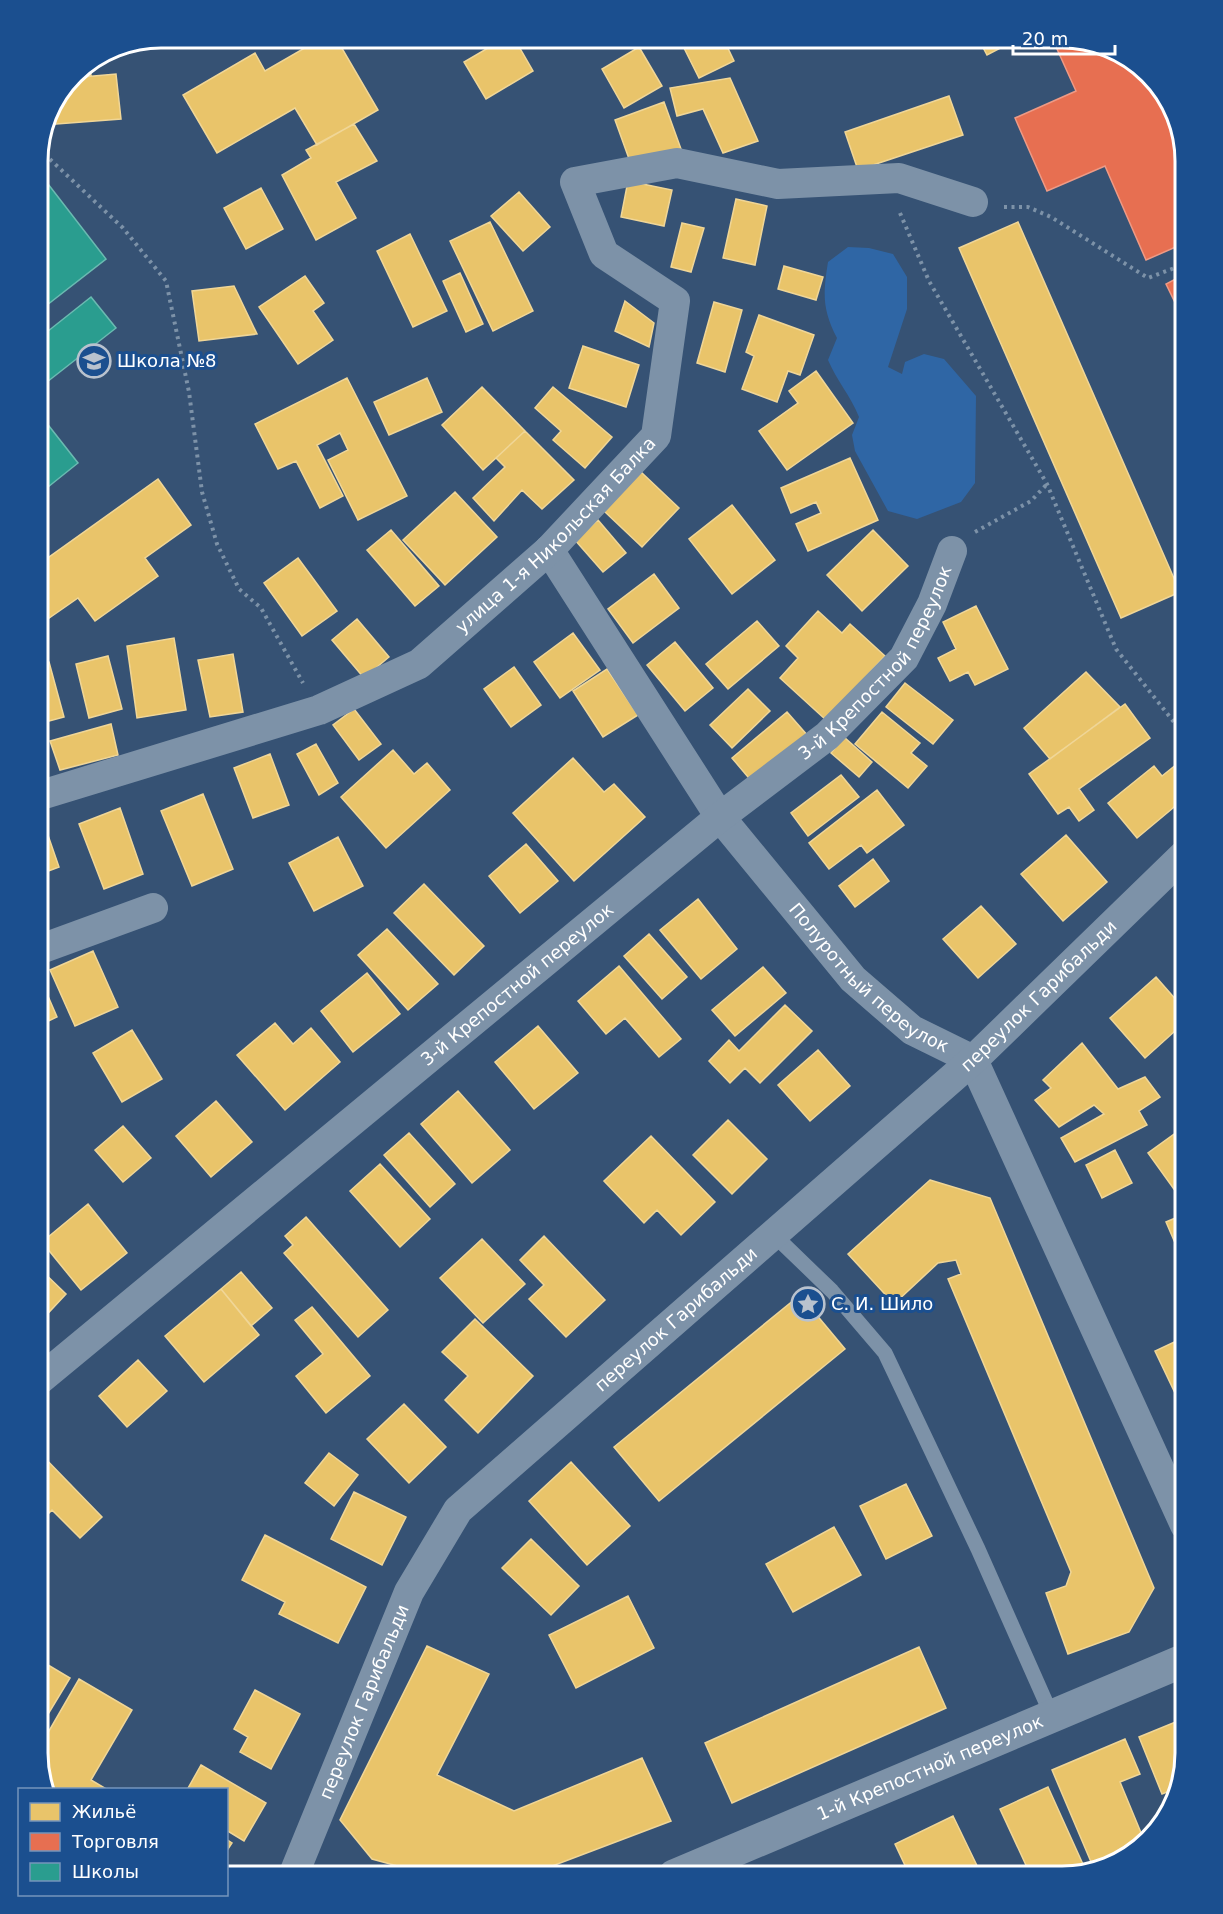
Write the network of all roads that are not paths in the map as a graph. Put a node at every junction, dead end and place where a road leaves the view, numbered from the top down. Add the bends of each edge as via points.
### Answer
1 (973, 202) road end
2 (549, 550) junction
3 (952, 551) road end
4 (48, 793) edge
5 (720, 817) junction
6 (1175, 864) edge
7 (153, 908) dead end
8 (48, 946) edge
9 (973, 1060) junction
10 (774, 1235) junction
11 (48, 1373) edge
12 (1175, 1503) edge
13 (1175, 1664) edge
14 (1052, 1716) junction
15 (297, 1866) edge
16 (698, 1866) edge

1 - 2 street, улица 1-я Никольская Балка via 899,178 778,184 677,163 575,182 604,254 675,301 656,436
2 - 4 street, улица 1-я Никольская Балка via 419,664 319,710
2 - 5 street, Полуротный переулок
3 - 5 street, 3-й Крепостной переулок via 932,604 904,658 827,736
5 - 9 street, Полуротный переулок via 853,979 912,1030
5 - 11 street, 3-й Крепостной переулок
6 - 9 street, переулок Гарибальди
7 - 8 street
9 - 10 street, переулок Гарибальди
9 - 12 street, Полуротный переулок
10 - 14 lane via 832,1291 885,1353
10 - 15 street, переулок Гарибальди via 458,1510 409,1592
13 - 14 street, 1-й Крепостной переулок
14 - 16 street, 1-й Крепостной переулок

